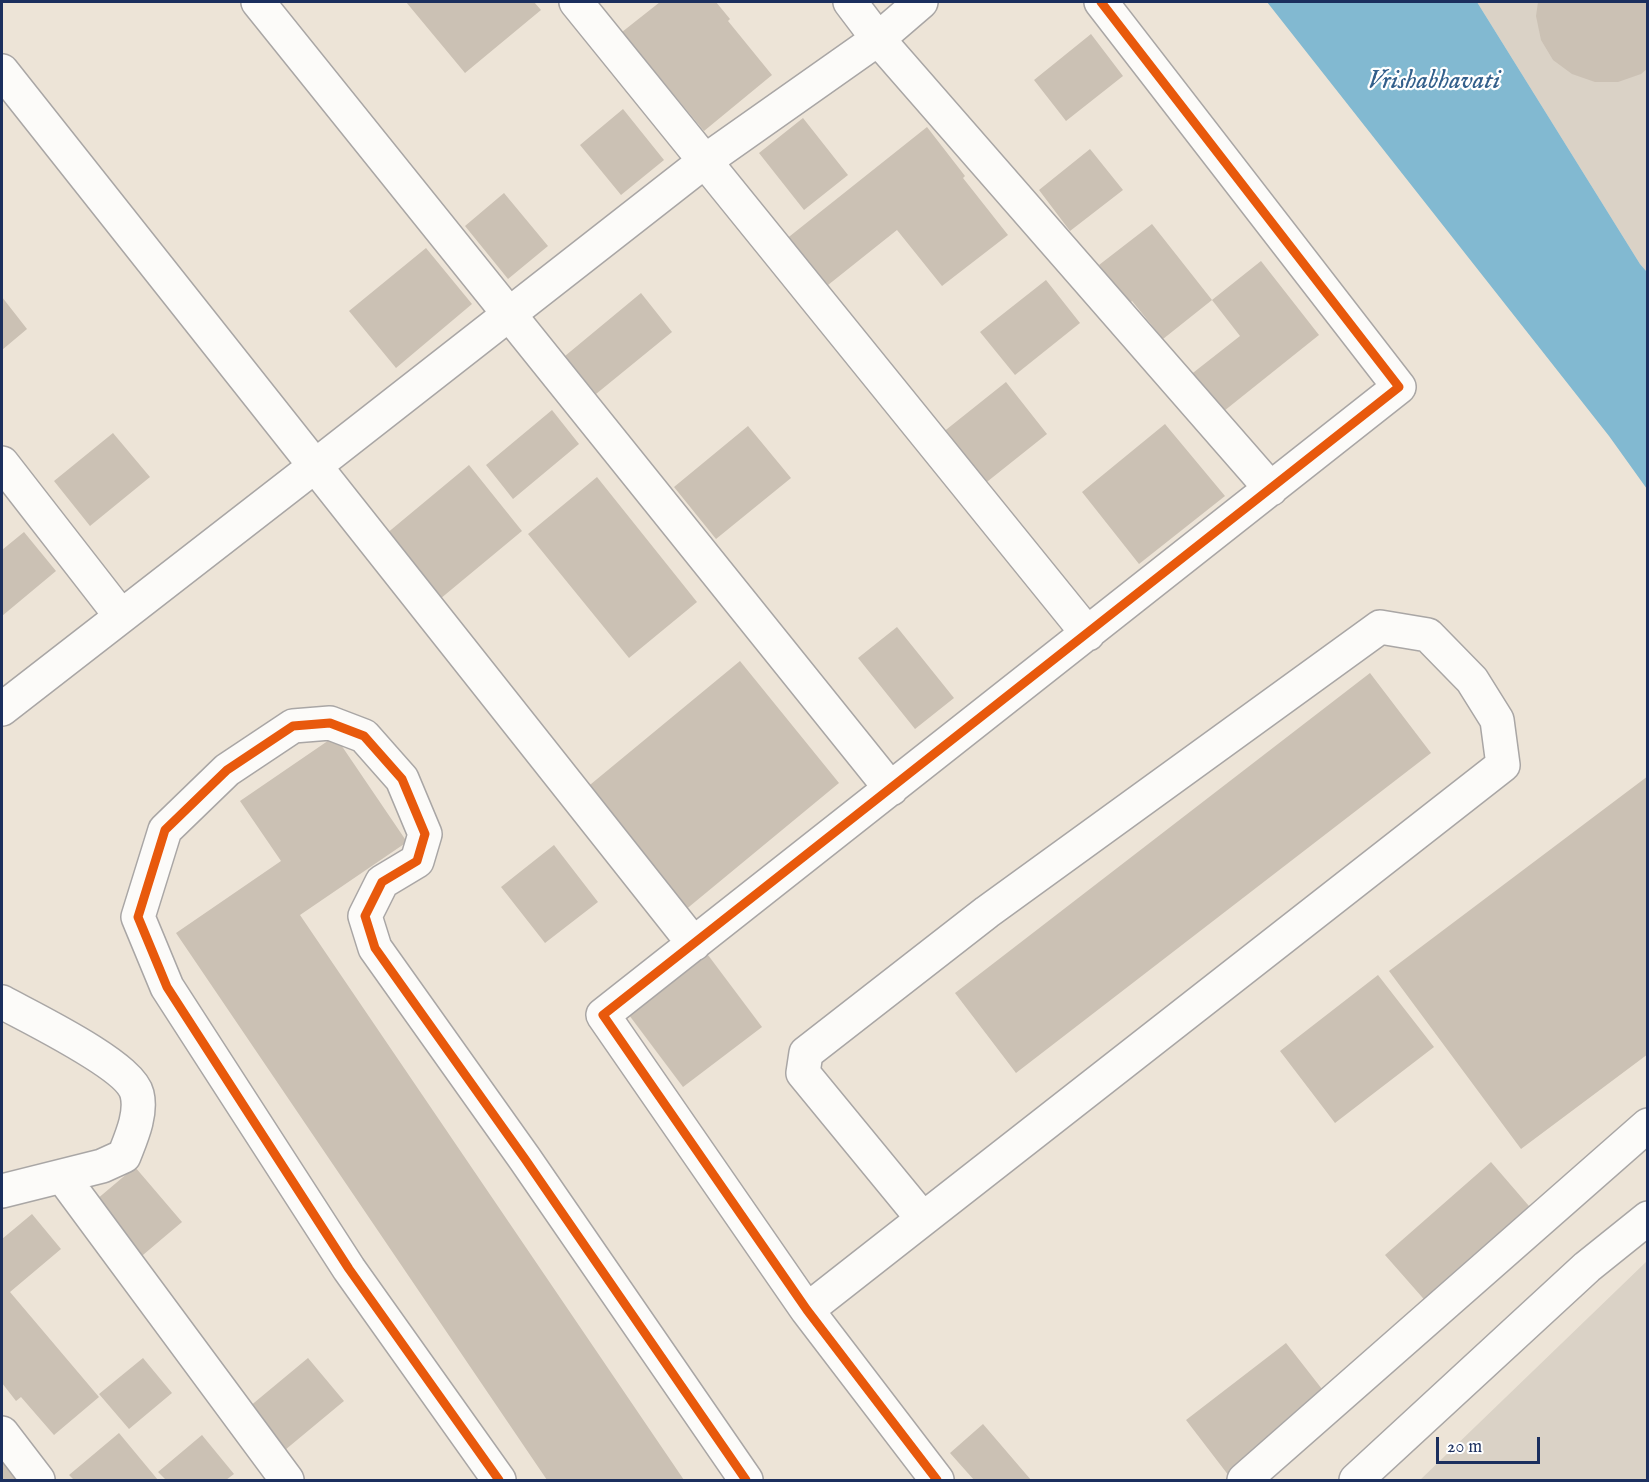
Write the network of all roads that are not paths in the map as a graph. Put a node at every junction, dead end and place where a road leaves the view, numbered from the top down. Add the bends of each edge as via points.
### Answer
1 (258, 2) edge
2 (576, 2) edge
3 (850, 2) edge
4 (921, 2) edge
5 (1101, 2) edge
6 (878, 39) junction
7 (2, 71) edge
8 (705, 161) junction
9 (509, 314) junction
10 (2, 463) edge
11 (315, 466) junction
12 (1271, 489) junction
13 (121, 616) junction
14 (1088, 633) junction
15 (2, 709) edge
16 (891, 789) junction
17 (694, 944) junction
18 (2, 1002) edge
19 (1647, 1125) edge
20 (62, 1176) junction
21 (2, 1191) edge
22 (1647, 1218) edge
23 (923, 1220) junction
24 (807, 1310) junction
25 (2, 1433) edge
26 (38, 1480) edge
27 (287, 1480) edge
28 (499, 1480) edge
29 (746, 1480) edge
30 (937, 1480) edge
31 (1244, 1480) edge
32 (1356, 1480) edge

1 - 9 street
2 - 8 street
3 - 6 street
4 - 6 street
5 - 12 street via 1400,387
6 - 8 street
6 - 12 street
7 - 11 street
8 - 9 street
8 - 14 street
9 - 11 street
9 - 16 street
10 - 13 street
11 - 13 street
11 - 17 street
12 - 14 street
13 - 15 street
14 - 16 street
16 - 17 street
17 - 24 street via 603,1016
18 - 20 street via 90,1050 125,1076 137,1092 138,1112 124,1156
19 - 31 street
20 - 21 street
20 - 27 street
22 - 32 street via 1587,1267
23 - 23 street via 1503,765 1497,720 1472,680 1428,635 1380,627 987,912 806,1053 803,1073
23 - 24 street
24 - 30 street
25 - 26 street
28 - 29 street via 349,1269 167,987 138,917 165,830 227,770 293,726 330,723 364,736 402,779 425,834 417,861 382,882 365,916 375,948

